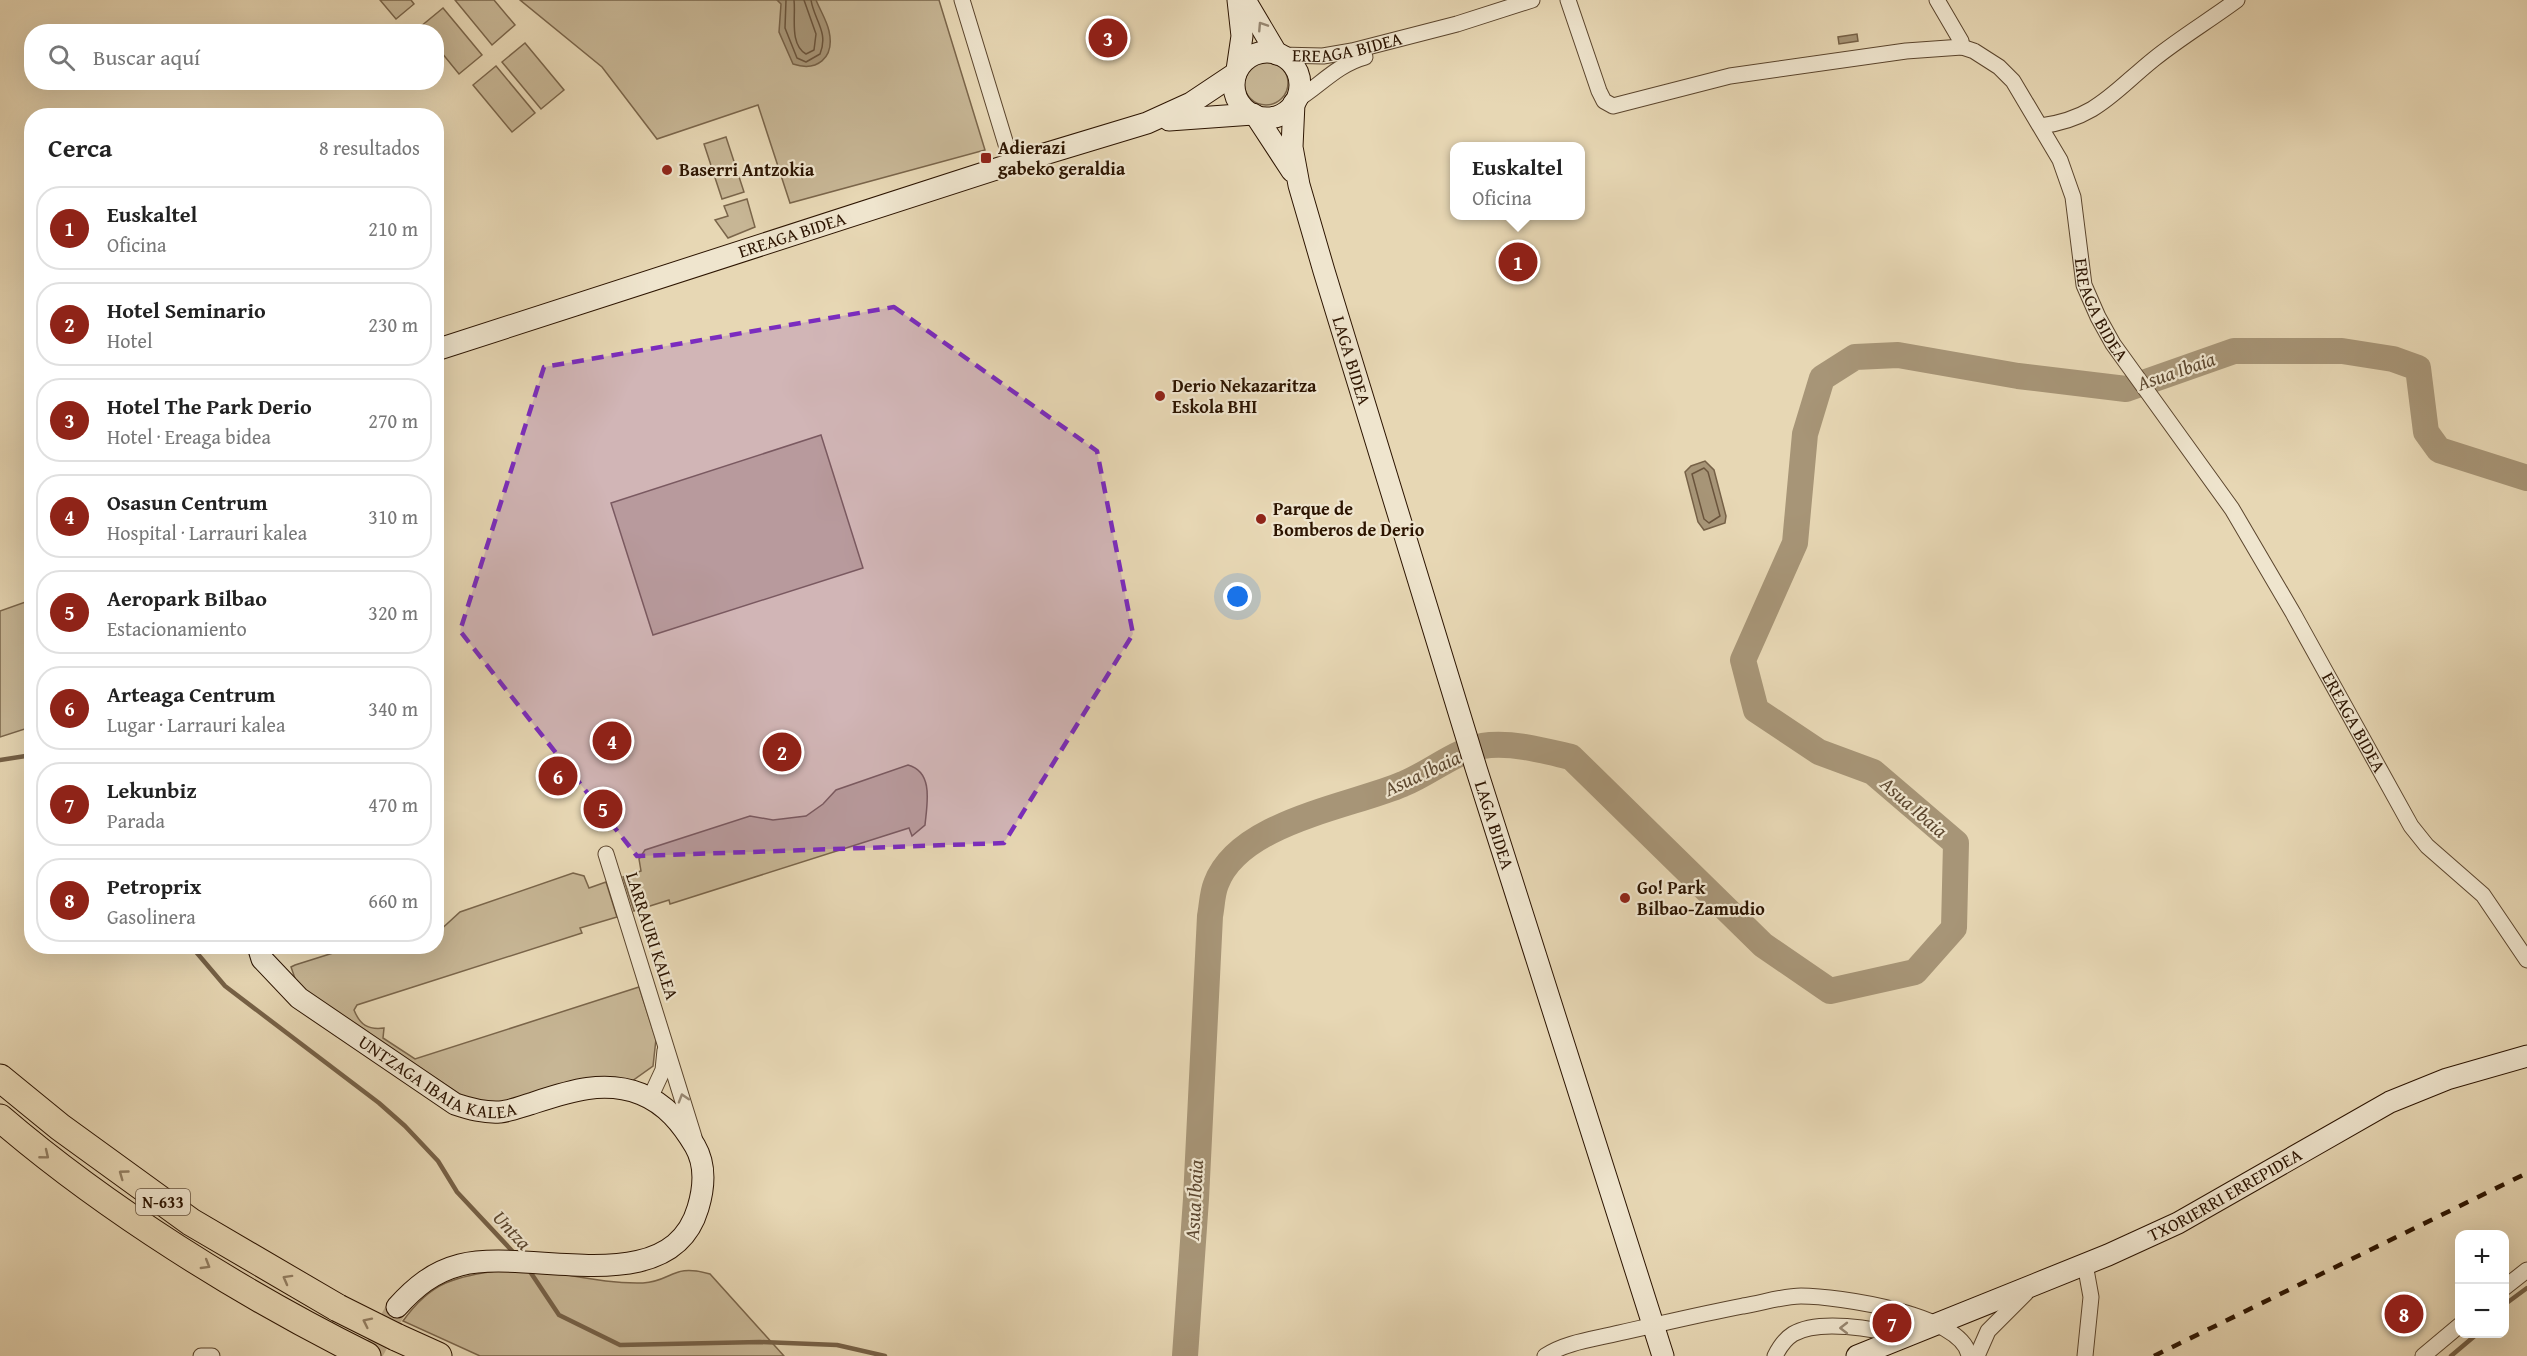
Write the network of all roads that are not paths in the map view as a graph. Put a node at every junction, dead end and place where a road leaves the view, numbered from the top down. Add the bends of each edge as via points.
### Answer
1 (962, 0) edge
2 (1238, 0) edge
3 (1245, 0) edge
4 (1532, 0) edge
5 (1568, 0) edge
6 (1937, 0) edge
7 (2237, 0) edge
8 (1414, 35) junction
9 (1962, 47) junction
10 (1279, 54) junction
11 (1237, 72) junction
12 (1295, 102) junction
13 (1255, 115) junction
14 (1147, 123) junction
15 (2041, 126) junction
16 (1012, 164) junction
17 (1299, 185) junction
18 (444, 347) edge
19 (606, 854) dead end
20 (260, 954) edge
21 (2527, 960) edge
22 (662, 1029) junction
23 (2527, 1056) edge
24 (0, 1078) edge
25 (650, 1098) junction
26 (0, 1118) edge
27 (699, 1154) junction
28 (2085, 1264) junction
29 (2527, 1270) edge
30 (2038, 1283) junction
31 (2509, 1285) edge
32 (397, 1307) tunnel mouth
33 (1651, 1326) junction
34 (2455, 1329) edge
35 (1919, 1332) junction
36 (201, 1356) edge
37 (212, 1356) edge
38 (367, 1356) edge
39 (438, 1356) edge
40 (1545, 1356) edge
41 (1652, 1356) edge
42 (1663, 1356) edge
43 (1775, 1356) edge
44 (1857, 1356) edge
45 (1880, 1356) edge
46 (1969, 1356) edge
47 (1977, 1356) edge
48 (2085, 1356) edge
49 (2424, 1356) edge

1 - 16 street
2 - 11 street via 1242,36
10 -> 3 street
4 - 8 street, EREAGA BIDEA
5 - 9 street, EREAGA BIDEA via 1599,92 1613,106 1730,76
6 - 9 street
7 - 15 street via 2155,58 2092,112
8 - 10 street, EREAGA BIDEA via 1323,56
8 - 12 street, EREAGA BIDEA via 1390,49 1349,62
9 - 15 street, EREAGA BIDEA via 1999,67 2013,81
10 - 11 street via 1254,55
10 - 12 street via 1297,71 1300,83
11 - 13 street via 1237,97
11 - 14 street via 1191,103
12 - 13 street via 1277,116
12 - 17 street, LAGA BIDEA via 1292,147
13 - 14 street via 1212,115
13 - 17 street, LAGA BIDEA
14 - 16 street, EREAGA BIDEA
15 - 21 street, EREAGA BIDEA via 2067,176 2073,197 2080,266 2089,299 2127,365 2232,509 2411,826 2427,846 2483,895
16 - 18 street, EREAGA BIDEA
17 - 33 street, LAGA BIDEA
19 - 22 street, LARRAURI KALEA
20 - 25 street, UNTZAGA IBAIA KALEA via 280,981 299,998 461,1106 478,1111 506,1111 590,1087 626,1090
22 - 25 street via 663,1070
27 -> 22 street
23 - 28 street, TXORIERRI ERREPIDEA via 2447,1079 2390,1102 2212,1205
39 -> 24 highway, N-633, bridge via 338,1308 191,1222 60,1127
25 - 27 street via 685,1129
26 -> 38 highway, N-633 via 58,1165 173,1245 322,1334
27 - 32 street via 703,1194 689,1229 672,1248 632,1263 461,1264 413,1288
28 - 30 street, TXORIERRI ERREPIDEA
28 - 48 street via 2091,1297
29 - 31 street
30 - 35 street, TXORIERRI ERREPIDEA
30 - 47 street via 1988,1331
33 - 35 street via 1800,1296 1912,1315
33 - 40 street via 1590,1340
33 - 41 street
33 - 42 street
34 - 49 street
35 -> 43 street via 1812,1328 1793,1334
35 - 44 street, TXORIERRI ERREPIDEA
35 - 45 street, TXORIERRI ERREPIDEA via 1899,1348
35 - 46 street via 1957,1335 1968,1348
36 - 37 street

